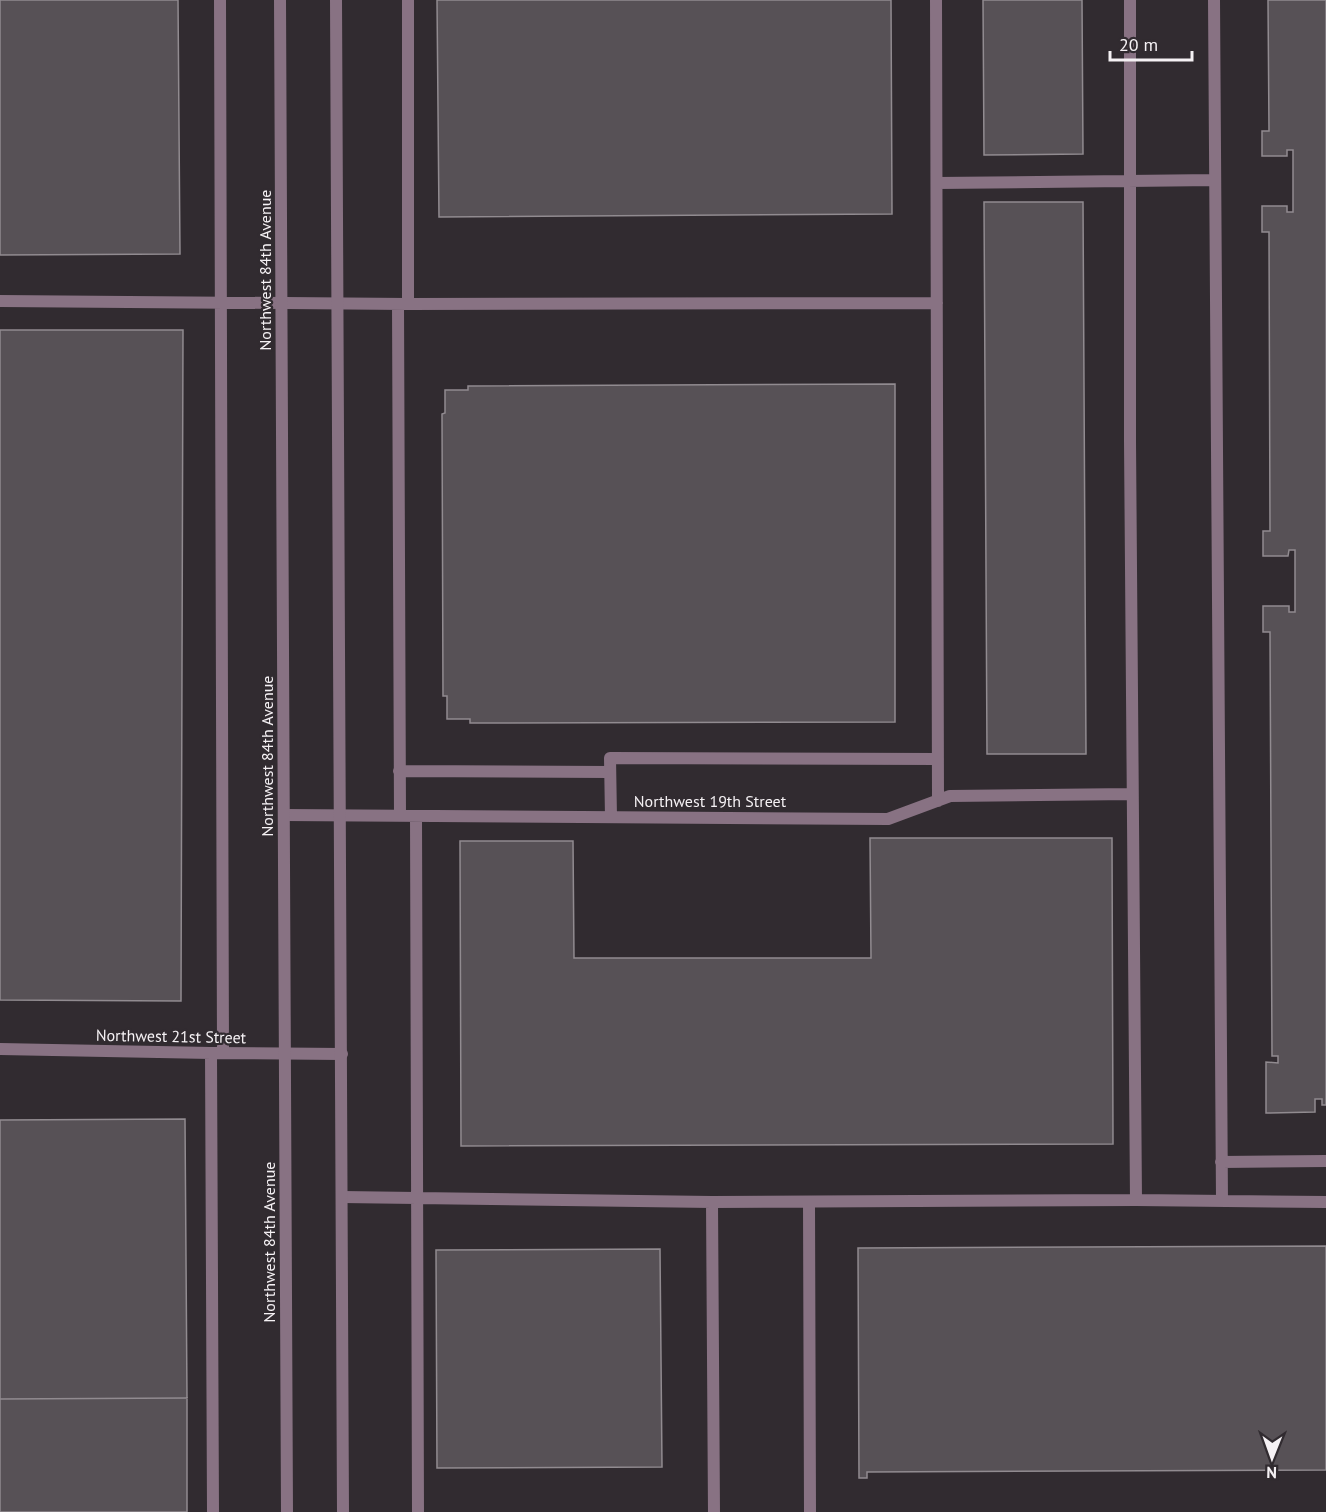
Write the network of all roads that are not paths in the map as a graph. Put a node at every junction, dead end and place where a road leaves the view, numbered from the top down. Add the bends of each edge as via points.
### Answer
1 (220, 0) edge
2 (280, 0) edge
3 (336, 0) edge
4 (408, 0) edge
5 (936, 0) edge
6 (1130, 0) edge
7 (1214, 0) edge
8 (1215, 180) junction
9 (1130, 182) junction
10 (937, 183) junction
11 (0, 301) edge
12 (222, 302) junction
13 (281, 303) junction
14 (338, 303) junction
15 (937, 303) junction
16 (403, 304) junction
17 (938, 759) junction
18 (399, 771) junction
19 (610, 772) junction
20 (1132, 794) junction
21 (938, 801) junction
22 (284, 815) junction
23 (340, 816) junction
24 (400, 816) junction
25 (416, 816) junction
26 (611, 817) junction
27 (0, 1048) edge
28 (217, 1053) junction
29 (285, 1054) junction
30 (342, 1054) junction
31 (1326, 1161) edge
32 (1221, 1162) junction
33 (342, 1197) junction
34 (416, 1198) junction
35 (1136, 1200) junction
36 (1222, 1201) junction
37 (712, 1202) junction
38 (1326, 1202) edge
39 (809, 1203) junction
40 (213, 1512) edge
41 (287, 1512) edge
42 (343, 1512) edge
43 (417, 1512) edge
44 (714, 1512) edge
45 (810, 1512) edge

1 - 12 street
2 - 13 street, Northwest 84th Avenue
3 - 14 street
4 - 16 street
5 - 10 street
6 - 9 street
7 - 8 street
8 - 9 street
8 - 32 street
9 - 10 street
9 - 20 street
10 - 15 street
11 - 12 street
12 - 13 street
12 - 28 street
13 - 14 street
13 - 22 street, Northwest 84th Avenue
14 - 16 street
14 - 23 street
15 - 16 street
15 - 17 street
16 - 18 street
17 - 19 street via 610,758
17 - 21 street
18 - 19 street
18 - 24 street
19 - 26 street
20 - 21 street, Northwest 19th Street via 950,796
20 - 35 street
21 - 26 street, Northwest 19th Street via 888,819
22 - 23 street, Northwest 19th Street
22 - 29 street, Northwest 84th Avenue
23 - 24 street, Northwest 19th Street
23 - 30 street
24 - 25 street, Northwest 19th Street
25 - 26 street, Northwest 19th Street
25 - 34 street
27 - 28 street, Northwest 21st Street
28 - 29 street, Northwest 21st Street
28 - 40 street
29 - 30 street, Northwest 21st Street
29 - 41 street, Northwest 84th Avenue
30 - 33 street
31 - 32 street
32 - 36 street
33 - 34 street
33 - 42 street
34 - 37 street
34 - 43 street
35 - 36 street
35 - 39 street
36 - 38 street
37 - 39 street
37 - 44 street
39 - 45 street

